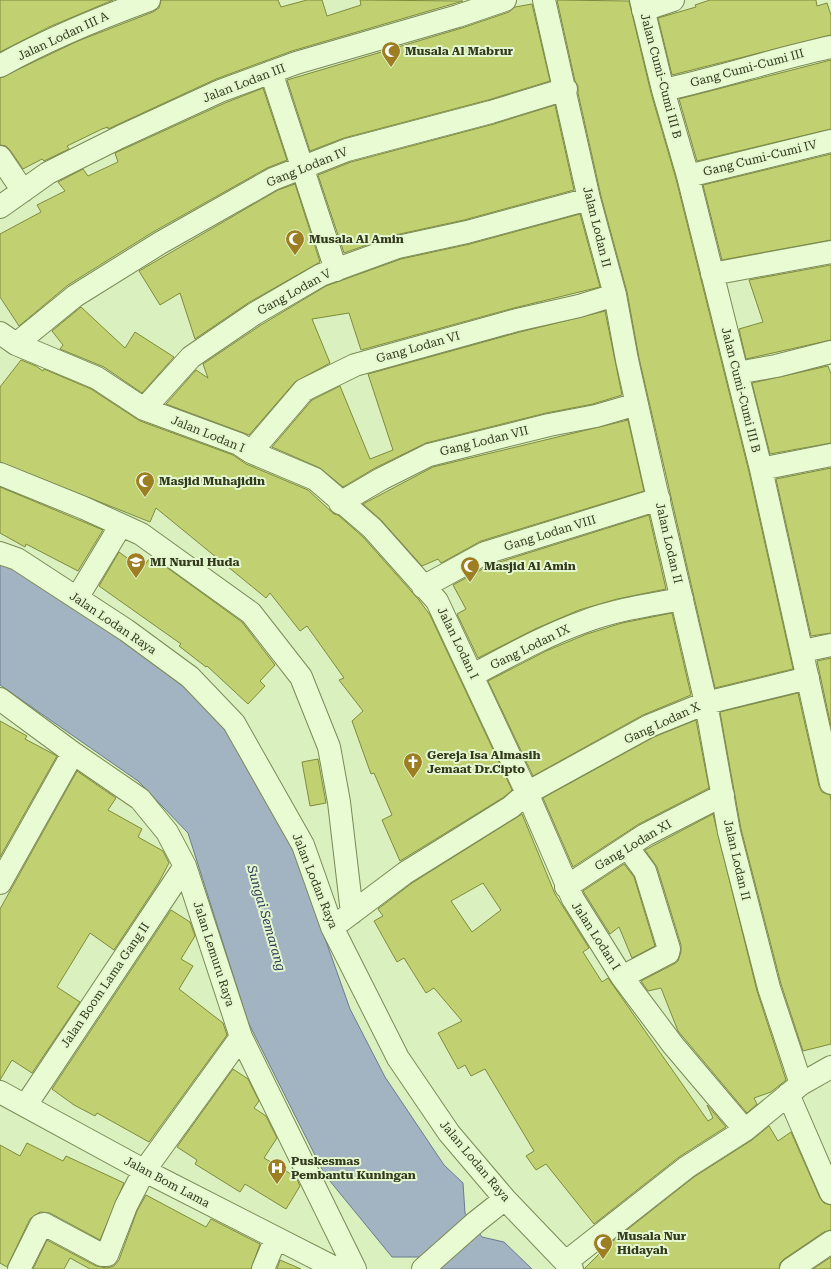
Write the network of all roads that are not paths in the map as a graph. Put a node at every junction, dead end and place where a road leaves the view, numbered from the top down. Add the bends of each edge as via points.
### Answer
1 (149, 0) edge
2 (506, 0) edge
3 (544, 0) edge
4 (674, 0) edge
5 (642, 5) edge
6 (831, 47) edge
7 (0, 66) edge
8 (271, 72) junction
9 (566, 89) junction
10 (663, 90) junction
11 (831, 141) edge
12 (0, 157) edge
13 (301, 168) junction
14 (688, 176) junction
15 (23, 191) junction
16 (589, 199) junction
17 (0, 207) edge
18 (831, 252) edge
19 (336, 270) junction
20 (712, 274) junction
21 (615, 295) junction
22 (8, 338) edge
23 (831, 352) edge
24 (737, 373) junction
25 (637, 404) junction
26 (144, 409) junction
27 (250, 452) junction
28 (831, 455) edge
29 (761, 470) junction
30 (0, 474) edge
31 (659, 499) junction
32 (340, 503) junction
33 (121, 525) junction
34 (0, 553) edge
35 (423, 587) junction
36 (77, 598) junction
37 (682, 599) junction
38 (831, 645) edge
39 (803, 651) junction
40 (473, 675) junction
41 (808, 678) junction
42 (0, 700) edge
43 (706, 703) junction
44 (827, 748) edge
45 (73, 753) junction
46 (831, 783) edge
47 (527, 793) junction
48 (723, 795) junction
49 (628, 848) junction
50 (185, 866) junction
51 (0, 883) edge
52 (566, 887) junction
53 (352, 913) junction
54 (332, 927) junction
55 (622, 977) junction
56 (241, 1036) junction
57 (831, 1066) edge
58 (794, 1089) junction
59 (0, 1092) edge
60 (26, 1105) junction
61 (745, 1130) junction
62 (144, 1171) junction
63 (831, 1192) edge
64 (505, 1199) junction
65 (276, 1238) junction
66 (831, 1242) edge
67 (569, 1265) edge
68 (19, 1269) edge
69 (263, 1269) edge
70 (337, 1269) edge
71 (356, 1269) edge
72 (423, 1269) edge
73 (791, 1269) edge

1 - 7 street, Jalan Lodan III A via 87,23
2 - 8 street, Jalan Lodan III
3 - 9 street, Jalan Lodan II
4 - 5 street
5 - 10 street, Jalan Cumi-Cumi III B
6 - 10 street, Gang Cumi-Cumi III
8 - 13 street
8 - 15 street, Jalan Lodan III via 220,91 120,137 48,173
9 - 13 street, Gang Lodan IV via 491,112 347,150
9 - 16 street, Jalan Lodan II
10 - 14 street, Jalan Cumi-Cumi III B
11 - 14 street, Gang Cumi-Cumi IV
12 - 15 street
13 - 19 street
13 - 22 street, Gang Lodan IV via 273,178 160,243
14 - 20 street, Jalan Cumi-Cumi III B
15 - 17 street, Jalan Lodan III
16 - 19 street, Gang Lodan V via 467,232 398,247
16 - 21 street, Jalan Lodan II
18 - 20 street
19 - 26 street, Gang Lodan V via 321,275 254,314 191,357
20 - 24 street, Jalan Cumi-Cumi III B
21 - 25 street, Jalan Lodan II
21 - 27 street, Gang Lodan VI via 355,365 304,390
22 - 26 street, Jalan Lodan I via 97,378
23 - 24 street
24 - 29 street, Jalan Cumi-Cumi III B
25 - 31 street, Jalan Lodan II
25 - 32 street, Gang Lodan VII via 429,455
26 - 27 street, Jalan Lodan I via 239,444
27 - 32 street, Jalan Lodan I via 315,479
28 - 29 street
29 - 39 street, Jalan Cumi-Cumi III B
30 - 33 street
31 - 35 street, Gang Lodan VIII via 485,553
31 - 37 street, Jalan Lodan II
32 - 35 street, Jalan Lodan I via 372,528
33 - 36 street
33 - 53 street via 141,534 251,613 301,677 329,747 339,802
34 - 36 street, Jalan Lodan Raya via 17,559
35 - 40 street, Jalan Lodan I via 437,601
36 - 54 street, Jalan Lodan Raya via 190,677 234,723 303,845
37 - 40 street, Gang Lodan IX via 625,609 584,622 544,637
37 - 43 street, Jalan Lodan II
38 - 39 street
39 - 41 street, Jalan Cumi-Cumi III B
40 - 47 street, Jalan Lodan I
41 - 43 street, Gang Lodan X
41 - 44 street, Jalan Cumi-Cumi III B
42 - 45 street, Jalan Lemuru Raya
43 - 47 street, Gang Lodan X via 649,726
43 - 48 street, Jalan Lodan II
44 - 46 street, Jalan Cumi-Cumi III B
45 - 50 street, Jalan Lemuru Raya via 140,799 168,832
45 - 51 street
47 - 52 street, Jalan Lodan I
47 - 53 street, Gang Lodan X via 511,807 405,873
48 - 49 street, Gang Lodan XI via 645,835
48 - 58 street, Jalan Lodan II via 729,832
49 - 52 street, Gang Lodan XI
49 - 55 street via 645,871 669,949 668,953
50 - 56 street, Jalan Lemuru Raya
50 - 60 street, Jalan Boom Lama Gang II
52 - 55 street, Jalan Lodan I
53 - 54 street, Gang Lodan X
54 - 64 street, Jalan Lodan Raya via 398,1058 449,1133
55 - 61 street, Jalan Lodan I via 673,1045
56 - 62 street
56 - 71 street, Jalan Lemuru Raya
57 - 58 street
58 - 61 street
58 - 63 street, Jalan Lodan II
59 - 60 street, Jalan Bom Lama
60 - 62 street, Jalan Bom Lama
61 - 67 street via 687,1167
62 - 65 street, Jalan Bom Lama
62 - 68 street via 126,1206 107,1255 102,1255 44,1224 41,1225
64 - 67 street, Jalan Lodan Raya
64 - 72 street
65 - 69 street
65 - 70 street, Jalan Bom Lama
66 - 73 street

